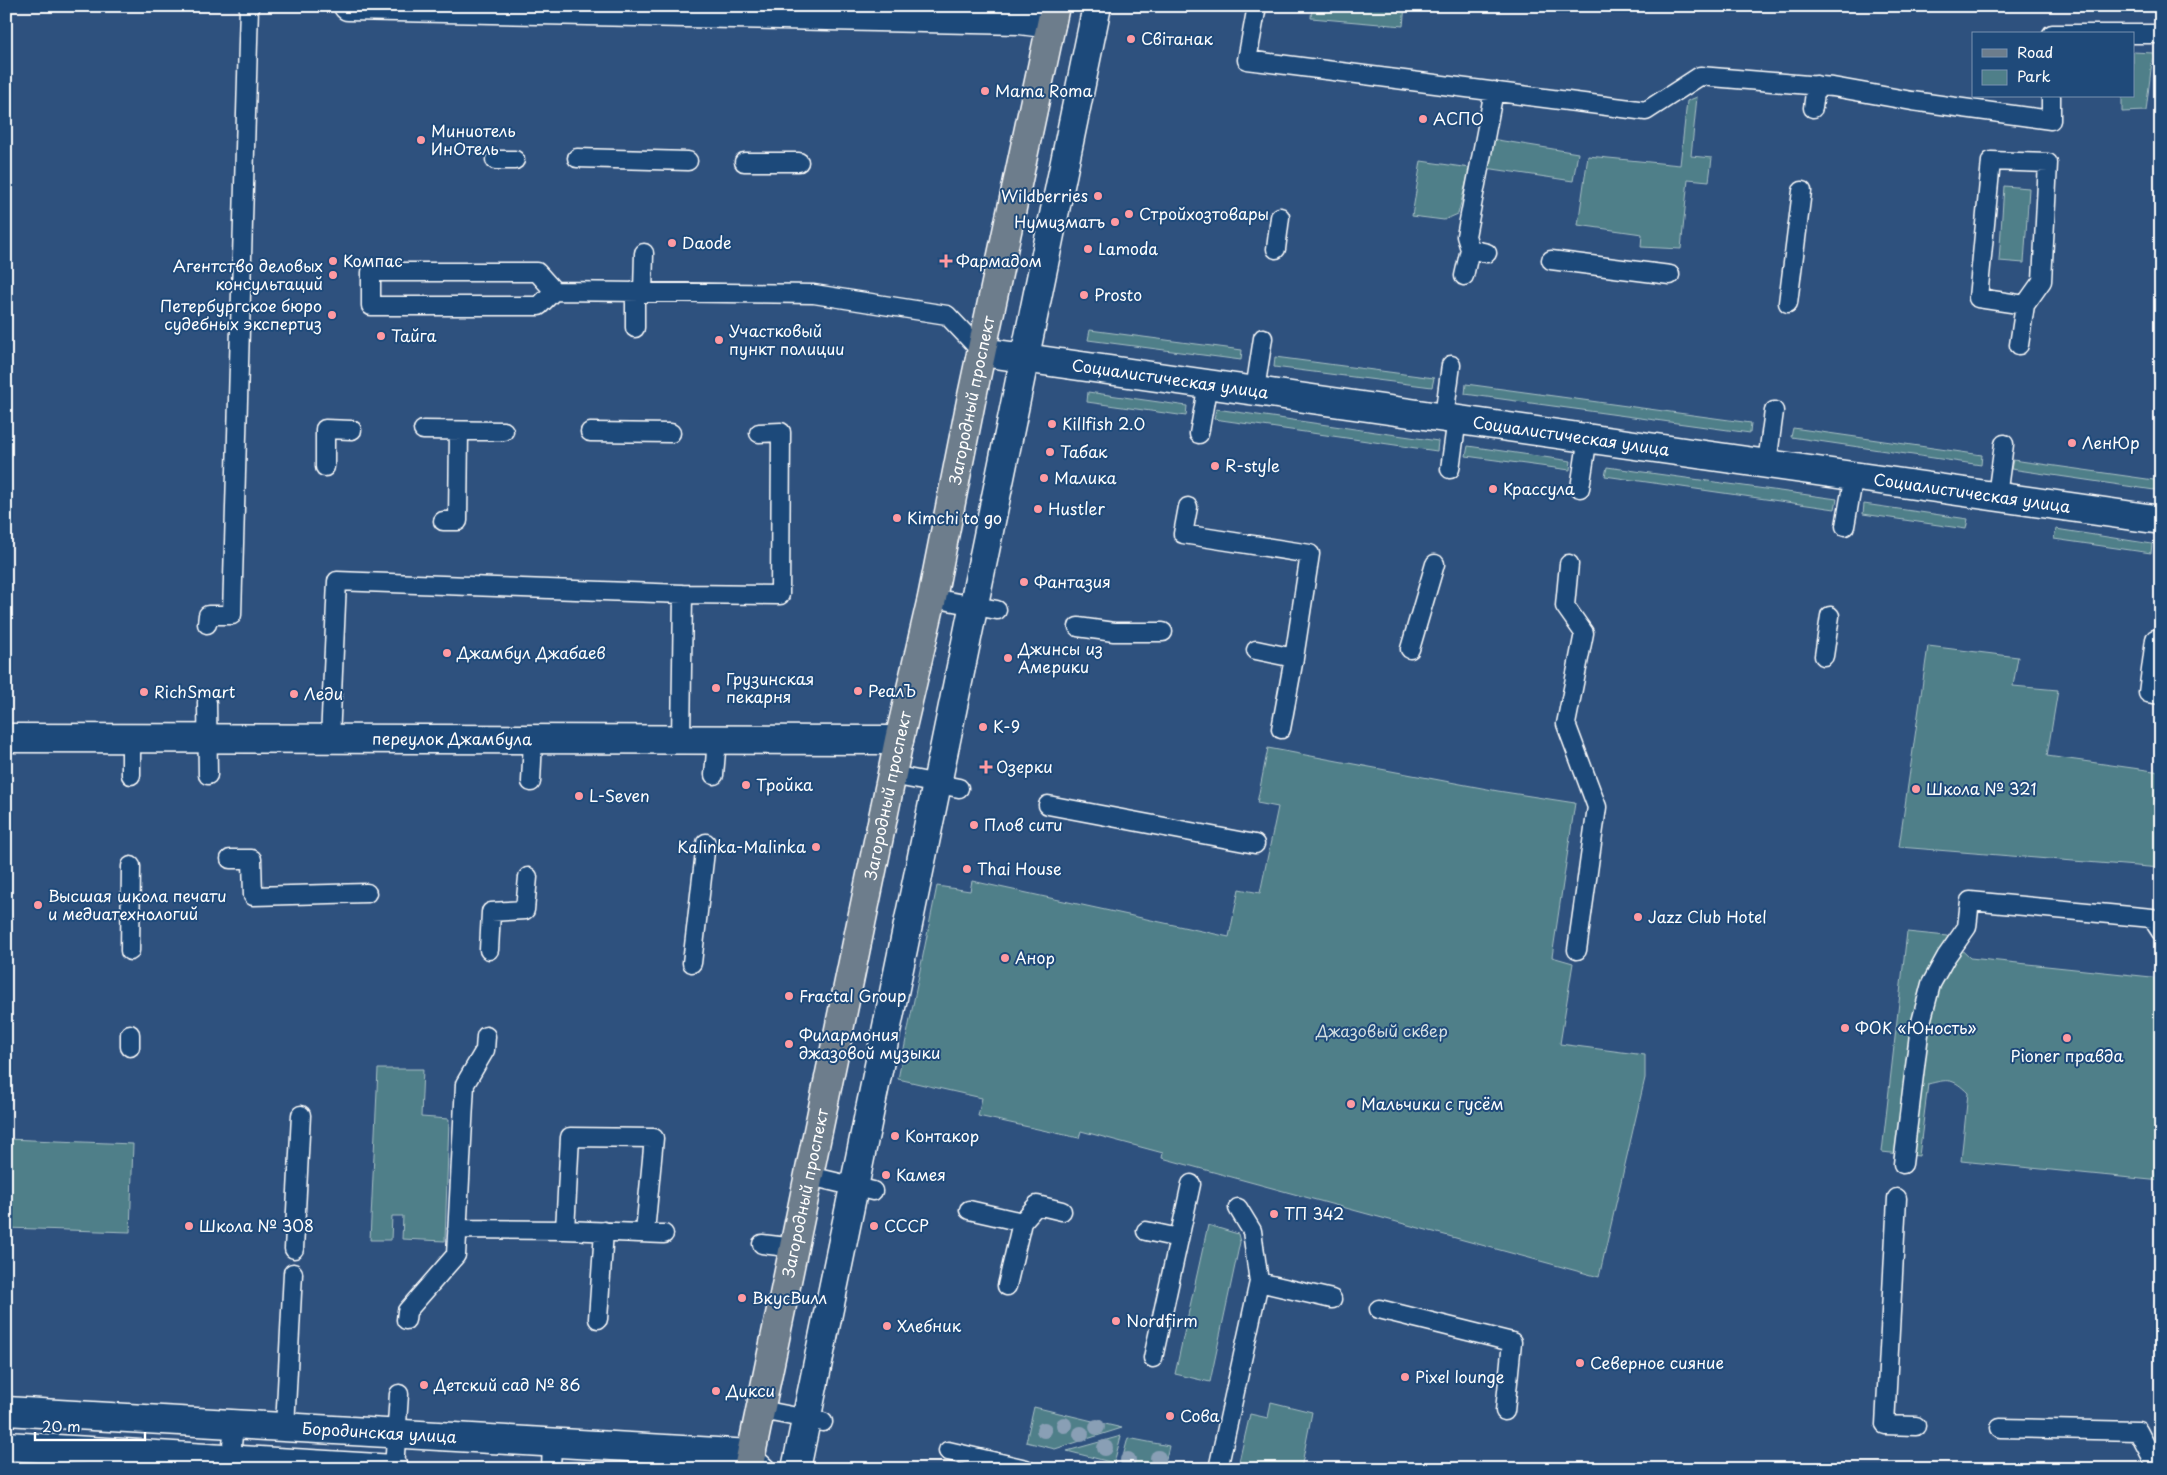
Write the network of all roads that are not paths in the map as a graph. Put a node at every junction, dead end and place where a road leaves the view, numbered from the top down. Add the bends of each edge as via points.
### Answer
1 (249, 6) edge
2 (348, 6) edge
3 (1097, 6) edge
4 (1257, 6) edge
5 (460, 7) edge
6 (1053, 15) edge
7 (2134, 34) edge
8 (2161, 34) edge
9 (1816, 85) junction
10 (1494, 91) junction
11 (2051, 98) edge
12 (1813, 108) dead end
13 (577, 158) dead end
14 (496, 160) dead end
15 (515, 160) dead end
16 (688, 161) dead end
17 (744, 162) dead end
18 (799, 162) dead end
19 (1802, 191) dead end
20 (1280, 217) dead end
21 (1276, 249) dead end
22 (644, 253) dead end
23 (1551, 260) dead end
24 (1670, 275) dead end
25 (1464, 276) dead end
26 (554, 291) junction
27 (639, 292) junction
28 (1788, 303) dead end
29 (2025, 304) junction
30 (635, 328) dead end
31 (1263, 338) dead end
32 (2019, 345) dead end
33 (982, 352) junction
34 (1023, 358) junction
35 (1451, 365) dead end
36 (1208, 383) junction
37 (1255, 390) junction
38 (1774, 411) dead end
39 (1451, 418) junction
40 (352, 430) dead end
41 (422, 430) dead end
42 (459, 431) junction
43 (504, 431) dead end
44 (590, 432) dead end
45 (671, 433) dead end
46 (759, 433) dead end
47 (1199, 434) dead end
48 (1588, 437) junction
49 (2004, 444) dead end
50 (1767, 463) junction
51 (325, 467) dead end
52 (1450, 469) dead end
53 (1854, 475) junction
54 (1580, 488) dead end
55 (1997, 496) junction
56 (1188, 506) dead end
57 (2161, 520) edge
58 (443, 521) dead end
59 (1845, 526) dead end
60 (1435, 564) dead end
61 (1569, 564) dead end
62 (683, 594) junction
63 (932, 598) junction
64 (985, 608) junction
65 (1830, 616) dead end
66 (207, 624) dead end
67 (1078, 627) dead end
68 (1163, 632) dead end
69 (2155, 639) dead end
70 (1410, 649) dead end
71 (1256, 650) dead end
72 (1824, 656) dead end
73 (1294, 658) junction
74 (2161, 695) edge
75 (207, 702) dead end
76 (1282, 728) dead end
77 (6, 738) edge
78 (131, 738) junction
79 (208, 739) junction
80 (330, 739) junction
81 (533, 740) junction
82 (681, 740) junction
83 (717, 740) junction
84 (899, 740) junction
85 (131, 775) dead end
86 (208, 775) dead end
87 (714, 775) dead end
88 (892, 775) junction
89 (531, 782) dead end
90 (948, 786) junction
91 (1048, 805) dead end
92 (706, 843) dead end
93 (1255, 844) dead end
94 (230, 859) dead end
95 (131, 866) dead end
96 (528, 877) dead end
97 (367, 893) dead end
98 (2161, 932) edge
99 (489, 950) dead end
100 (1577, 950) dead end
101 (130, 951) dead end
102 (692, 963) dead end
103 (486, 1036) dead end
104 (301, 1115) dead end
105 (1903, 1164) dead end
106 (810, 1176) junction
107 (1191, 1184) dead end
108 (864, 1188) junction
109 (1898, 1198) dead end
110 (1238, 1208) dead end
111 (969, 1210) dead end
112 (1062, 1211) dead end
113 (1022, 1222) junction
114 (457, 1229) junction
115 (565, 1230) junction
116 (604, 1231) junction
117 (1146, 1231) dead end
118 (645, 1232) junction
119 (664, 1234) dead end
120 (1179, 1238) junction
121 (762, 1244) dead end
122 (795, 1248) junction
123 (294, 1249) dead end
124 (292, 1273) dead end
125 (1259, 1282) junction
126 (1007, 1286) dead end
127 (1332, 1299) dead end
128 (1379, 1309) dead end
129 (598, 1319) dead end
130 (406, 1320) dead end
131 (1153, 1358) dead end
132 (399, 1394) dead end
133 (761, 1410) junction
134 (6, 1411) edge
135 (1505, 1411) dead end
136 (815, 1421) junction
137 (234, 1424) junction
138 (1916, 1426) dead end
139 (285, 1427) junction
140 (2000, 1428) dead end
141 (397, 1433) junction
142 (6, 1446) edge
143 (948, 1451) dead end
144 (551, 1456) edge
145 (231, 1464) edge
146 (755, 1464) edge
147 (394, 1469) edge
148 (796, 1469) edge
149 (1026, 1469) edge
150 (1218, 1469) edge
151 (2158, 1469) edge

1 - 66 lane via 232,615 208,615
2 - 5 street
3 - 34 street
4 - 10 lane via 1247,60
5 - 6 street via 1020,20
6 - 33 main road, Загородный проспект
7 - 8 lane
9 - 10 lane via 1700,76 1646,111
9 - 11 lane via 2051,120
9 - 12 lane
10 - 25 lane via 1466,236 1478,251
13 - 16 lane via 646,164
14 - 15 lane
17 - 18 lane
19 - 28 lane
20 - 21 lane
22 - 27 lane
23 - 24 lane
26 - 26 lane via 539,306 371,306 371,272 537,272
26 - 27 lane
27 - 30 lane
27 - 33 lane via 814,294 948,315
29 - 29 lane via 2042,281 2048,164 1991,161 1978,298
29 - 32 lane
31 - 37 lane
33 - 34 street, Социалистическая улица
33 - 63 main road, Загородный проспект
34 - 36 street, Социалистическая улица
34 - 64 street
35 - 39 lane
36 - 37 street, Социалистическая улица
36 - 47 lane
37 - 39 street, Социалистическая улица
38 - 50 lane
39 - 48 street, Социалистическая улица
39 - 52 lane
40 - 51 lane via 325,429
41 - 42 lane
42 - 43 lane
42 - 58 lane via 458,521
44 - 45 lane via 634,426
46 - 62 lane via 781,432 780,595
48 - 50 street, Социалистическая улица
48 - 54 lane
49 - 55 lane
50 - 53 street, Социалистическая улица
53 - 55 street, Социалистическая улица
53 - 59 lane
55 - 57 street, Социалистическая улица
56 - 73 lane via 1183,534 1310,554
60 - 70 lane
61 - 100 lane via 1565,606 1584,632 1566,724 1597,807
62 - 80 lane via 337,581
62 - 82 lane
63 - 64 lane
63 - 84 main road, Загородный проспект
64 - 90 street
65 - 72 lane
67 - 68 lane via 1114,632
69 - 74 lane via 2148,693
71 - 73 lane
73 - 76 lane
75 - 79 lane
77 - 78 street, переулок Джамбула
78 - 79 street, переулок Джамбула
78 - 85 lane
79 - 80 street, переулок Джамбула
79 - 86 lane
80 - 81 street, переулок Джамбула
81 - 82 street, переулок Джамбула
81 - 89 lane
82 - 83 street, переулок Джамбула
83 - 84 street, переулок Джамбула
83 - 87 lane
84 - 88 main road, Загородный проспект
88 - 90 lane
88 - 106 main road, Загородный проспект
90 - 108 street
91 - 93 lane
92 - 102 lane
94 - 97 lane via 252,859 253,896
95 - 101 lane
96 - 99 lane via 525,910 491,912
98 - 105 lane via 2152,918 1970,901 1967,928 1931,984 1920,1026
103 - 114 lane via 485,1050 465,1084
104 - 123 lane
106 - 108 lane
106 - 122 main road, Загородный проспект
107 - 120 lane
108 - 136 street
109 - 138 lane via 1885,1425
110 - 125 lane via 1252,1231
111 - 113 lane
112 - 113 lane via 1037,1205
113 - 126 lane
114 - 115 lane
114 - 130 lane via 456,1255 407,1311
115 - 116 lane
115 - 118 lane via 570,1137 654,1138
116 - 118 lane
116 - 129 lane
117 - 120 lane
118 - 119 lane
120 - 131 lane
121 - 122 lane
122 - 133 main road, Загородный проспект
124 - 139 lane
125 - 127 lane
125 - 150 lane
128 - 135 lane via 1512,1342
132 - 141 lane
133 - 136 lane
133 - 146 main road, Загородный проспект
134 - 137 street, Бородинская улица
136 - 148 street
137 - 139 street, Бородинская улица
137 - 145 lane
139 - 141 street, Бородинская улица
140 - 151 lane via 2138,1431
141 - 144 street, Бородинская улица
141 - 147 lane
142 - 145 street
143 - 149 lane
144 - 146 street, Бородинская улица
145 - 147 street

